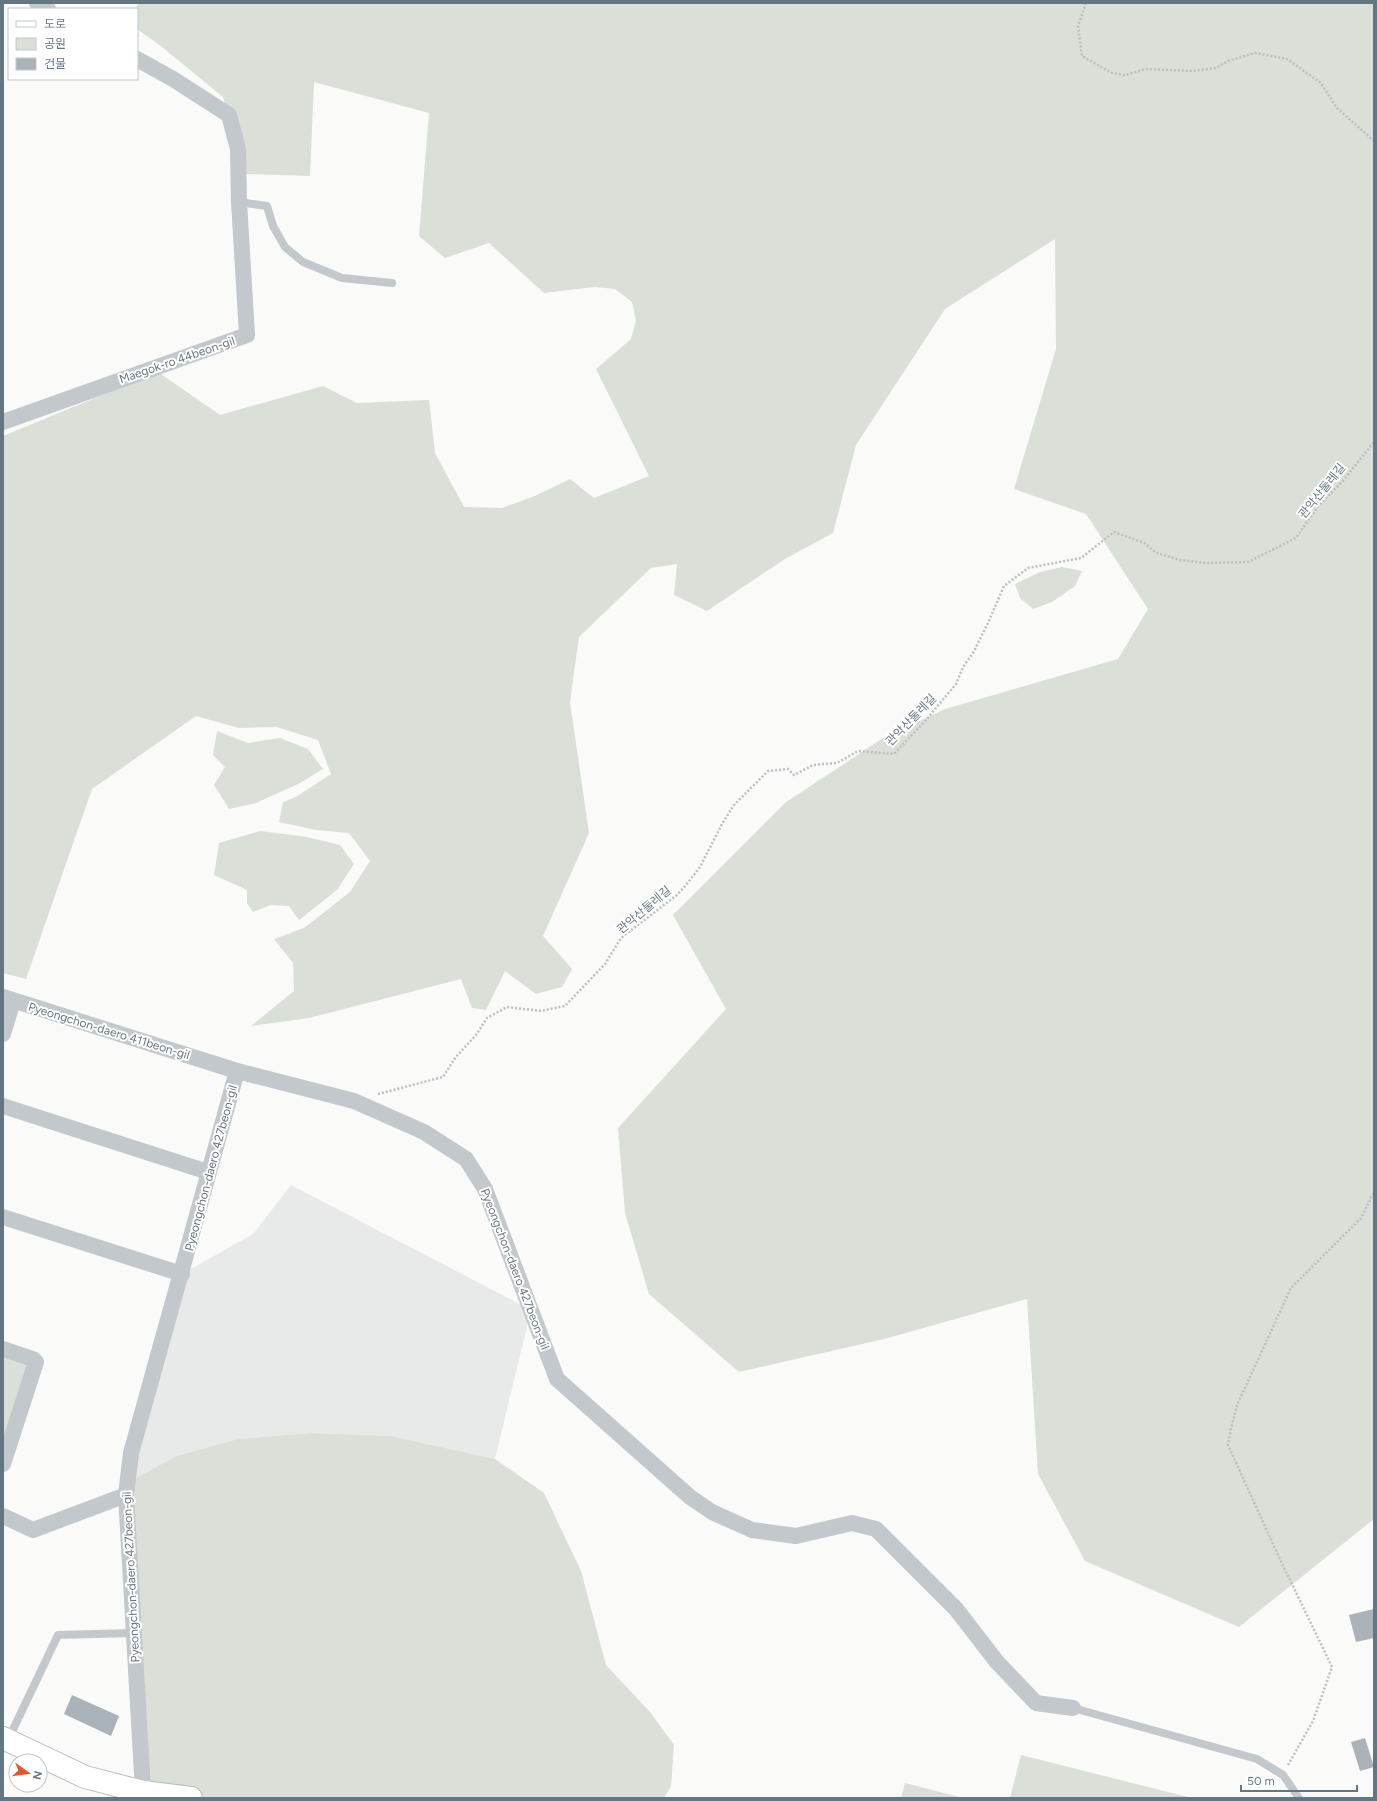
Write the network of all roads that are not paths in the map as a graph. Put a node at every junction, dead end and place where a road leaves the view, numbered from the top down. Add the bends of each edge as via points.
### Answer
1 (37, 3) edge
2 (46, 8) edge
3 (138, 60) edge
4 (239, 202) junction
5 (392, 283) dead end
6 (3, 422) edge
7 (8, 999) edge
8 (3, 1034) edge
9 (237, 1071) junction
10 (3, 1106) edge
11 (208, 1172) junction
12 (3, 1217) edge
13 (182, 1274) junction
14 (3, 1349) edge
15 (3, 1464) edge
16 (126, 1495) junction
17 (3, 1516) edge
18 (134, 1633) junction
19 (1073, 1708) joint
20 (6, 1740) edge
21 (143, 1792) junction
22 (191, 1798) edge
23 (1299, 1798) edge

1 - 2 street
3 - 4 street, Maegok-ro 44beon-gil via 229,115 238,150
4 - 5 lane via 267,206 272,226 285,247 304,262 342,278
4 - 6 street, Maegok-ro 44beon-gil via 247,336
7 - 8 street, Pyeongchon-daero 411beon-gil
7 - 9 street, Pyeongchon-daero 411beon-gil
9 - 11 street, Pyeongchon-daero 427beon-gil
9 - 19 street, Pyeongchon-daero 427beon-gil via 354,1101 424,1132 466,1160 486,1190 557,1379 690,1497 712,1512 752,1530 796,1536 852,1523 876,1529 956,1609 997,1662 1036,1703
10 - 11 street
11 - 13 street, Pyeongchon-daero 427beon-gil
12 - 13 street
13 - 16 street, Pyeongchon-daero 427beon-gil via 131,1453
14 - 15 street via 36,1362
16 - 17 street via 33,1530
16 - 18 street, Pyeongchon-daero 427beon-gil
18 - 20 lane via 58,1635
18 - 21 street, Pyeongchon-daero 427beon-gil
19 - 23 lane via 1257,1759 1283,1775
20 - 21 street via 85,1777
21 - 22 street

